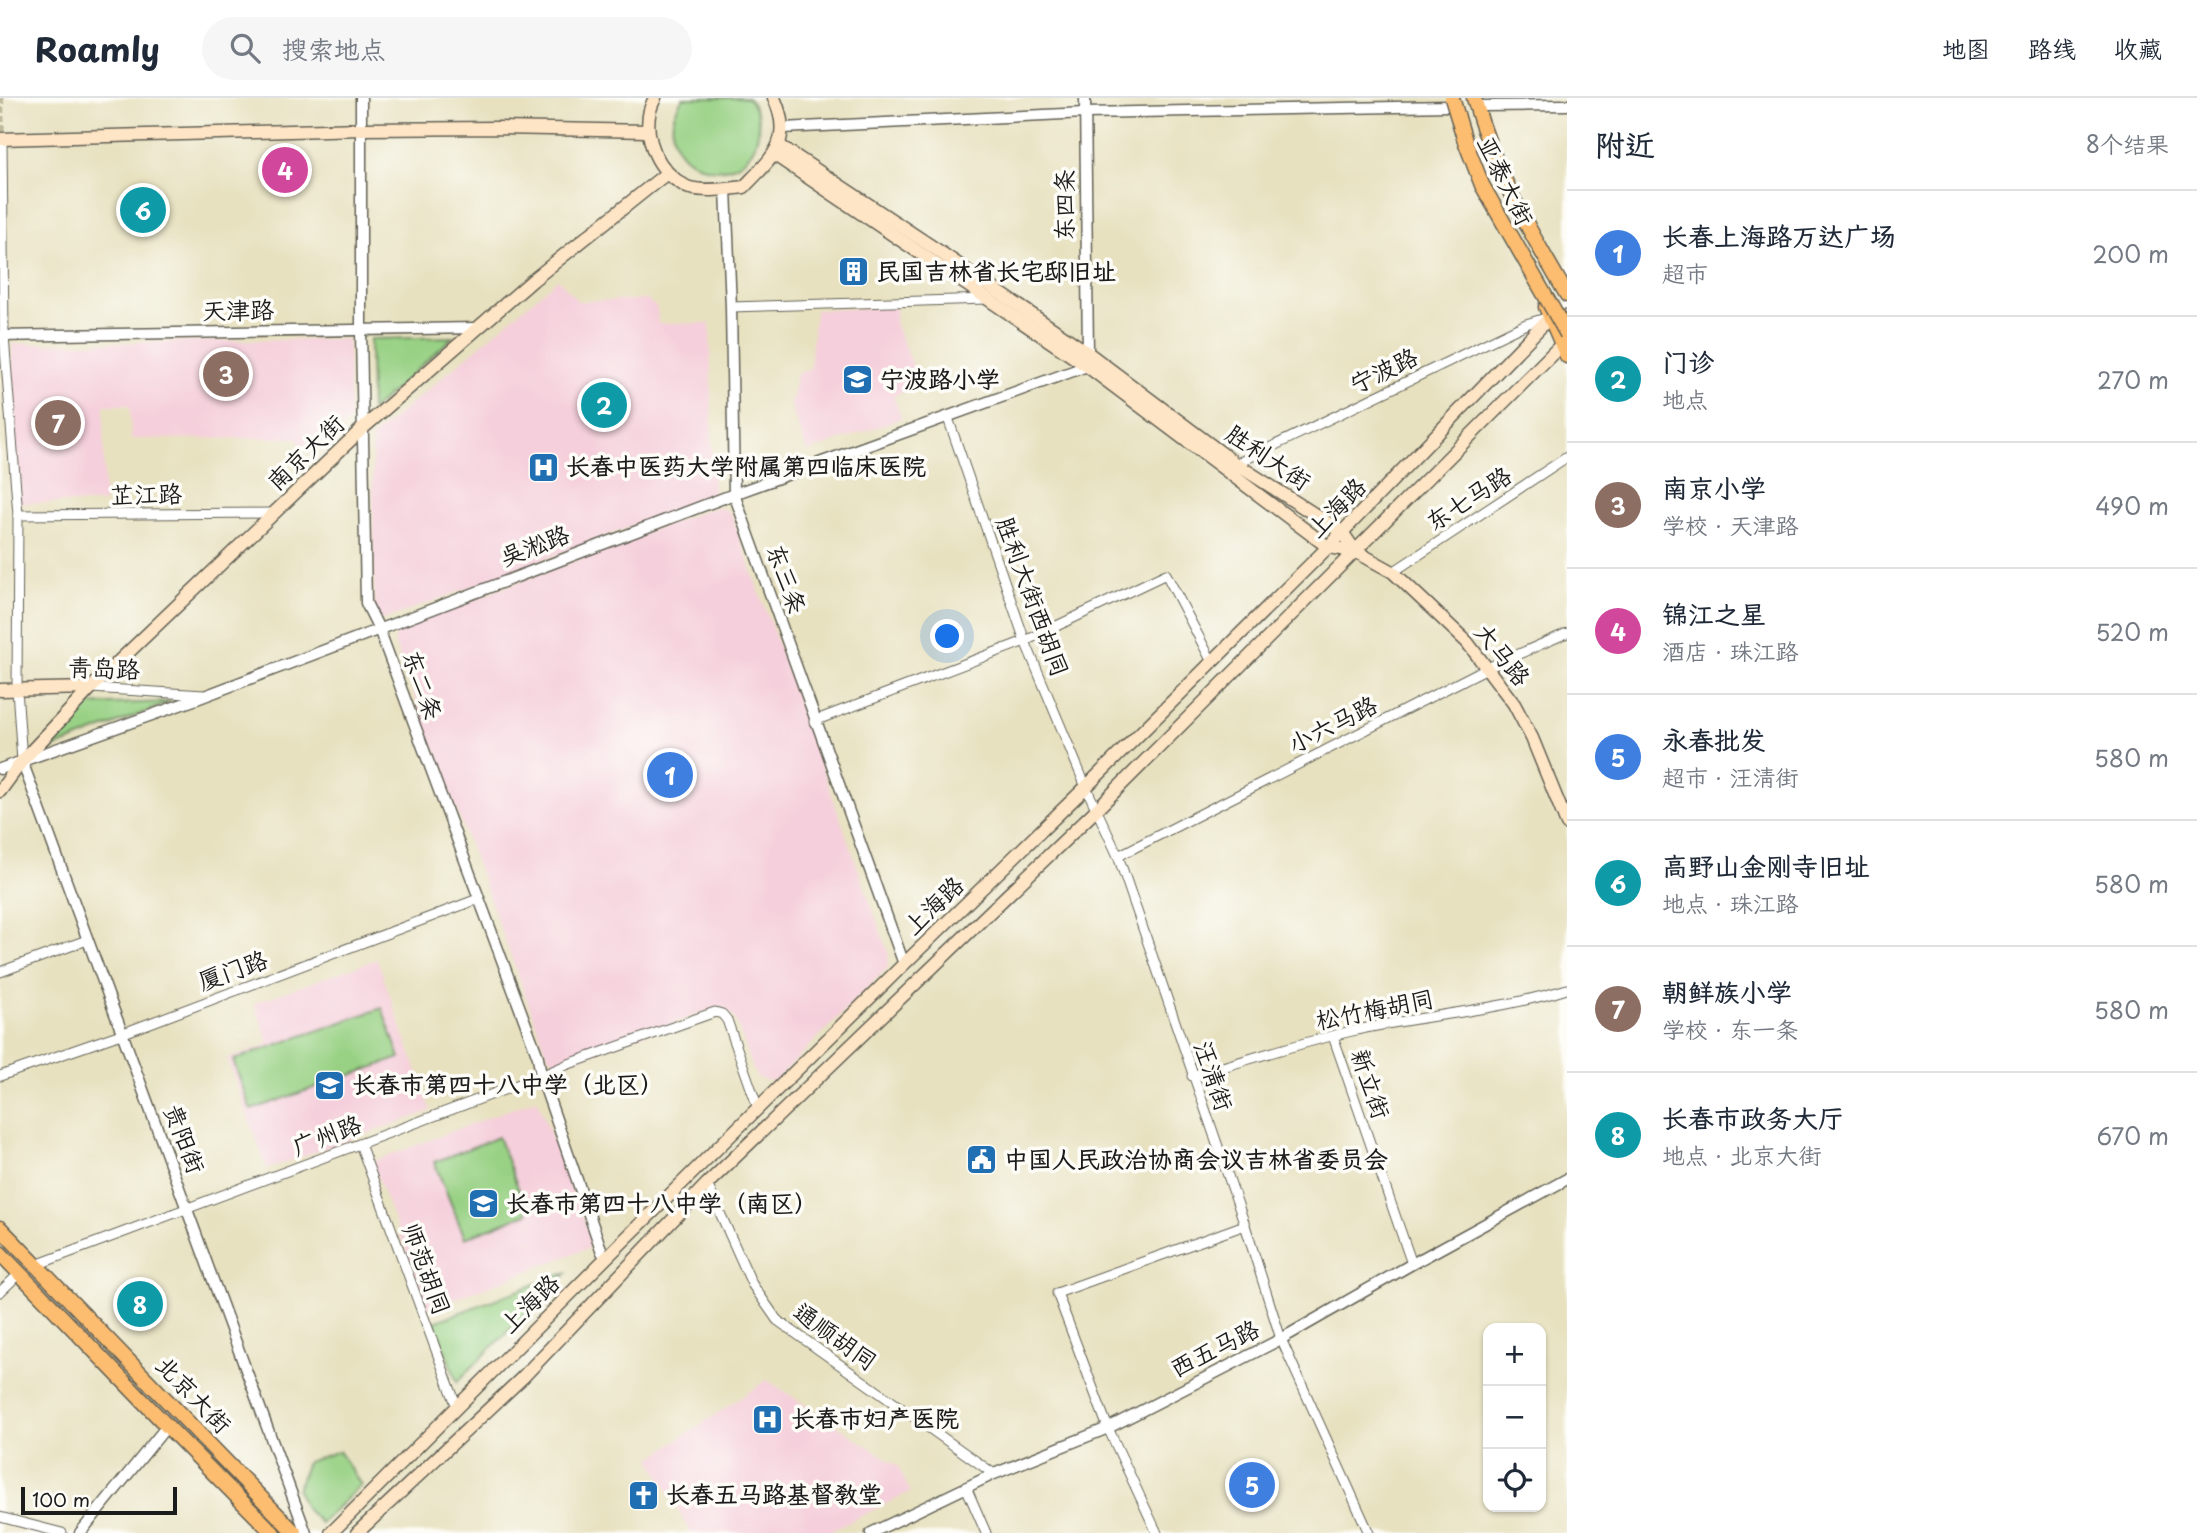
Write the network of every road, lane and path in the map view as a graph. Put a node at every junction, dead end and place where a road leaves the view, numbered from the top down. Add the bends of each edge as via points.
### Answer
1 (361, 98) edge
2 (774, 98) edge
3 (1085, 98) edge
4 (652, 99) edge
5 (1449, 101) edge
6 (1477, 101) edge
7 (1567, 105) edge
8 (1085, 113) junction
9 (783, 128) junction
10 (362, 129) junction
11 (648, 131) junction
12 (1, 139) edge
13 (777, 150) junction
14 (667, 173) junction
15 (726, 189) junction
16 (1567, 284) edge
17 (1567, 295) edge
18 (987, 299) junction
19 (731, 307) junction
20 (1551, 316) junction
21 (1567, 317) edge
22 (477, 328) junction
23 (361, 330) junction
24 (2, 336) edge
25 (1566, 344) edge
26 (1087, 360) junction
27 (948, 418) junction
28 (363, 428) junction
29 (1567, 457) edge
30 (1236, 464) junction
31 (734, 494) junction
32 (274, 513) junction
33 (18, 516) junction
34 (1342, 532) junction
35 (1328, 547) junction
36 (1355, 551) junction
37 (1393, 572) junction
38 (379, 629) junction
39 (1567, 633) edge
40 (1025, 641) junction
41 (1212, 663) junction
42 (1487, 668) junction
43 (91, 688) junction
44 (17, 689) junction
45 (0, 690) edge
46 (206, 695) junction
47 (814, 721) junction
48 (22, 761) junction
49 (0, 769) edge
50 (1086, 787) junction
51 (0, 791) edge
52 (1097, 809) junction
53 (1567, 824) edge
54 (1118, 856) junction
55 (478, 899) junction
56 (87, 940) junction
57 (904, 964) junction
58 (0, 972) edge
59 (1567, 989) edge
60 (121, 1034) junction
61 (1333, 1036) junction
62 (0, 1076) edge
63 (541, 1076) junction
64 (1192, 1076) junction
65 (758, 1108) junction
66 (360, 1144) junction
67 (1567, 1179) edge
68 (707, 1184) junction
69 (188, 1210) junction
70 (1245, 1225) junction
71 (0, 1228) edge
72 (0, 1253) edge
73 (606, 1258) junction
74 (1412, 1264) junction
75 (36, 1265) junction
76 (20, 1273) junction
77 (0, 1292) edge
78 (1281, 1339) junction
79 (457, 1407) junction
80 (167, 1426) junction
81 (1108, 1429) junction
82 (994, 1474) junction
83 (966, 1488) junction
84 (0, 1517) edge
85 (62, 1533) edge
86 (80, 1533) edge
87 (274, 1533) edge
88 (295, 1533) edge
89 (306, 1533) edge
90 (331, 1533) edge
91 (357, 1533) edge
92 (871, 1533) edge
93 (986, 1533) edge
94 (1157, 1533) edge
95 (1369, 1533) edge

1 - 10 street, 东二条
2 - 9 main road
3 - 8 street, 东四条
4 - 11 main road
5 - 8 street
5 - 20 main road, 亚泰大街 via 1463,153
5 - 25 main road, bridge via 1482,185
6 - 7 street
6 - 16 main road, 亚泰大街 via 1514,195
6 - 17 main road via 1483,134 1500,174
8 - 9 street
8 - 26 street, 东四条
9 - 13 main road
10 - 11 main road
10 - 12 main road
10 - 23 street, 东二条
11 - 14 main road via 654,155
12 - 24 street
13 - 15 main road via 744,187
13 - 18 main road, 胜利大街
13 - 26 main road, 胜利大街 via 936,250
14 - 15 main road via 688,188
14 - 22 main road, 南京大街
15 - 19 street, 东三条
18 - 19 street
18 - 26 main road, 胜利大街
19 - 31 street, 东三条
20 - 21 main road
20 - 25 main road, 亚泰大街
20 - 30 street, 宁波路
20 - 34 main road, 上海路
22 - 23 street, 天津路
22 - 28 main road, 南京大街
23 - 24 street, 天津路
23 - 28 street, 东二条
24 - 33 street
25 - 36 main road, 上海路
26 - 27 street, 吴淞路
26 - 30 main road, 胜利大街
26 - 35 main road, 胜利大街
27 - 31 street, 吴淞路
27 - 40 street, 胜利大街西胡同
28 - 32 main road, 南京大街
28 - 38 street, 东二条 via 366,603
29 - 37 street, 东七马路
30 - 34 main road, 胜利大街
31 - 38 street, 吴淞路
31 - 47 street, 东三条
32 - 33 street, 芷江路
32 - 43 main road, 南京大街
33 - 44 street
34 - 35 main road, 上海路
34 - 36 main road, 胜利大街
35 - 36 main road, 胜利大街
35 - 41 main road, 上海路
36 - 37 main road, 大马路
36 - 52 main road, 上海路
37 - 42 main road, 大马路 via 1467,642
38 - 46 street, 吴淞路
38 - 55 street, 东二条
39 - 42 street, 小六马路
40 - 41 street via 1166,574
40 - 47 street
40 - 50 street, 胜利大街西胡同
41 - 50 main road, 上海路
42 - 53 main road, 大马路 via 1514,704
42 - 54 street, 小六马路
43 - 44 main road, 青岛路
43 - 46 street, 青岛路
43 - 48 main road, 南京大街
44 - 45 main road, 青岛路
44 - 48 street
46 - 48 street, 吴淞路
47 - 57 street, 东三条
48 - 49 street, 吴淞路
48 - 51 main road, 南京大街
48 - 56 street, 贵阳街
50 - 52 street, 汪清街
50 - 57 main road, 上海路
52 - 54 street, 汪清街
52 - 68 main road, 上海路
54 - 64 street, 汪清街
55 - 60 street, 厦门路
55 - 63 street, 东二条 via 538,1057
56 - 58 street
56 - 60 street, 贵阳街
57 - 65 main road, 上海路
59 - 61 street, 松竹梅胡同
60 - 62 street, 厦门路
60 - 69 street, 贵阳街
61 - 64 street, 松竹梅胡同
61 - 74 street, 新立街
63 - 65 street, 广州路 via 715,1012 727,1020
63 - 66 street, 广州路
63 - 73 street, 东二条
64 - 70 street, 汪清街
65 - 73 main road, 上海路
66 - 69 street, 广州路
66 - 79 street, 师范胡同
67 - 74 street, 西五马路
68 - 82 street, 通顺胡同 via 752,1284 777,1320
68 - 91 main road, 上海路 via 522,1378
69 - 75 street, 广州路
69 - 89 street, 贵阳街
70 - 78 street, 汪清街
70 - 81 street via 1057,1293
71 - 75 main road, 北京大街
72 - 76 main road, 北京大街
73 - 79 main road, 上海路
74 - 78 street, 西五马路
75 - 88 main road, 北京大街
76 - 77 street
76 - 80 main road, 北京大街
78 - 81 street, 西五马路
78 - 95 street, 汪清街
79 - 90 main road, 上海路
80 - 86 street
80 - 87 main road, 北京大街
81 - 82 street, 西五马路
81 - 94 street
82 - 83 street, 西五马路
83 - 92 street, 西五马路
83 - 93 street
84 - 85 street

